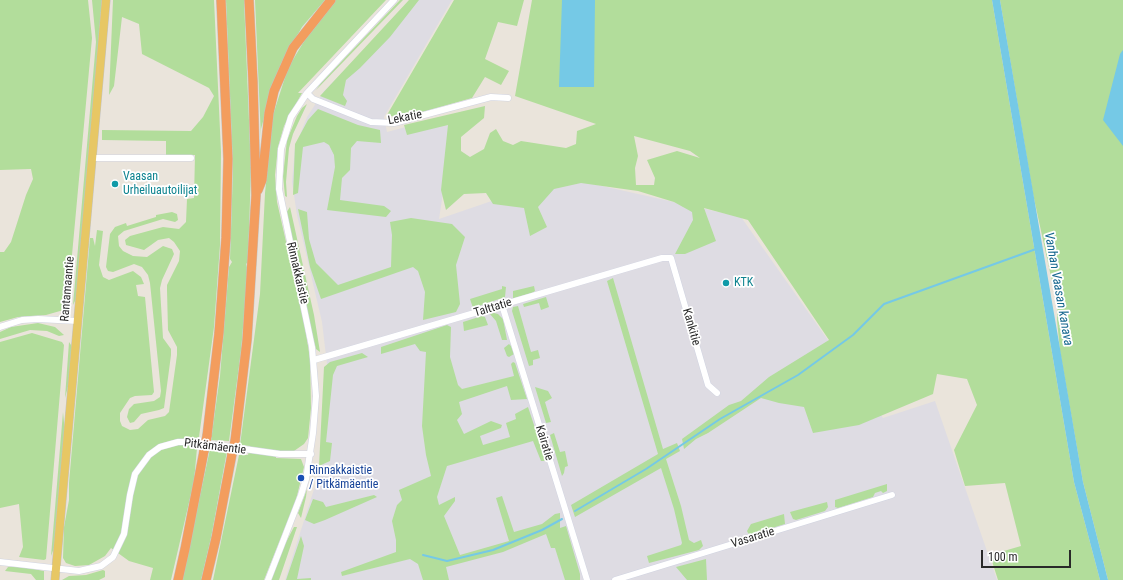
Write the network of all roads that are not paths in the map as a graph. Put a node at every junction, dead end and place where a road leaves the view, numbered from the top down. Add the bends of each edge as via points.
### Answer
1 (106, 0) edge
2 (221, 0) edge
3 (249, 0) edge
4 (331, 0) edge
5 (394, 0) edge
6 (307, 93) junction
7 (508, 98) dead end
8 (92, 158) junction
9 (191, 158) dead end
10 (256, 195) junction
11 (671, 258) joint
12 (502, 305) junction
13 (78, 321) junction
14 (0, 327) edge
15 (314, 360) junction
16 (717, 392) dead end
17 (311, 454) junction
18 (892, 495) dead end
19 (0, 562) edge
20 (56, 568) junction
21 (55, 580) edge
22 (178, 580) edge
23 (206, 580) edge
24 (268, 580) edge
25 (586, 580) edge
26 (615, 580) edge

1 - 8 main road, Rantamaantie
2 - 22 highway, bridge via 228,159 226,238 207,436
3 - 10 highway via 254,82
4 - 10 highway via 293,48 274,91 269,113 262,180
5 - 6 street, Rinnakkaistie
6 - 7 street, Lekatie via 314,99 371,122 394,123 491,97
6 - 15 street, Rinnakkaistie via 290,118 284,134 279,177 283,212
8 - 9 street
8 - 13 main road, Rantamaantie
10 - 23 highway, bridge via 247,340 234,441
11 - 12 street, Talttatie via 662,258
11 - 16 street, Kankitie via 708,385
12 - 15 street, Talttatie
12 - 25 street, Kairatie
13 - 14 street via 30,320 12,322
13 - 20 main road, Rantamaantie
15 - 17 street, Rinnakkaistie via 315,409
17 - 20 street, Pitkämäentie via 280,454 194,442 178,442 160,447 149,455 135,474 124,534 112,557 91,570
17 - 24 street, Rinnakkaistie via 302,495
18 - 26 street, Vasaratie
19 - 20 street, Pitkämäentie
20 - 21 main road, Rantamaantie

